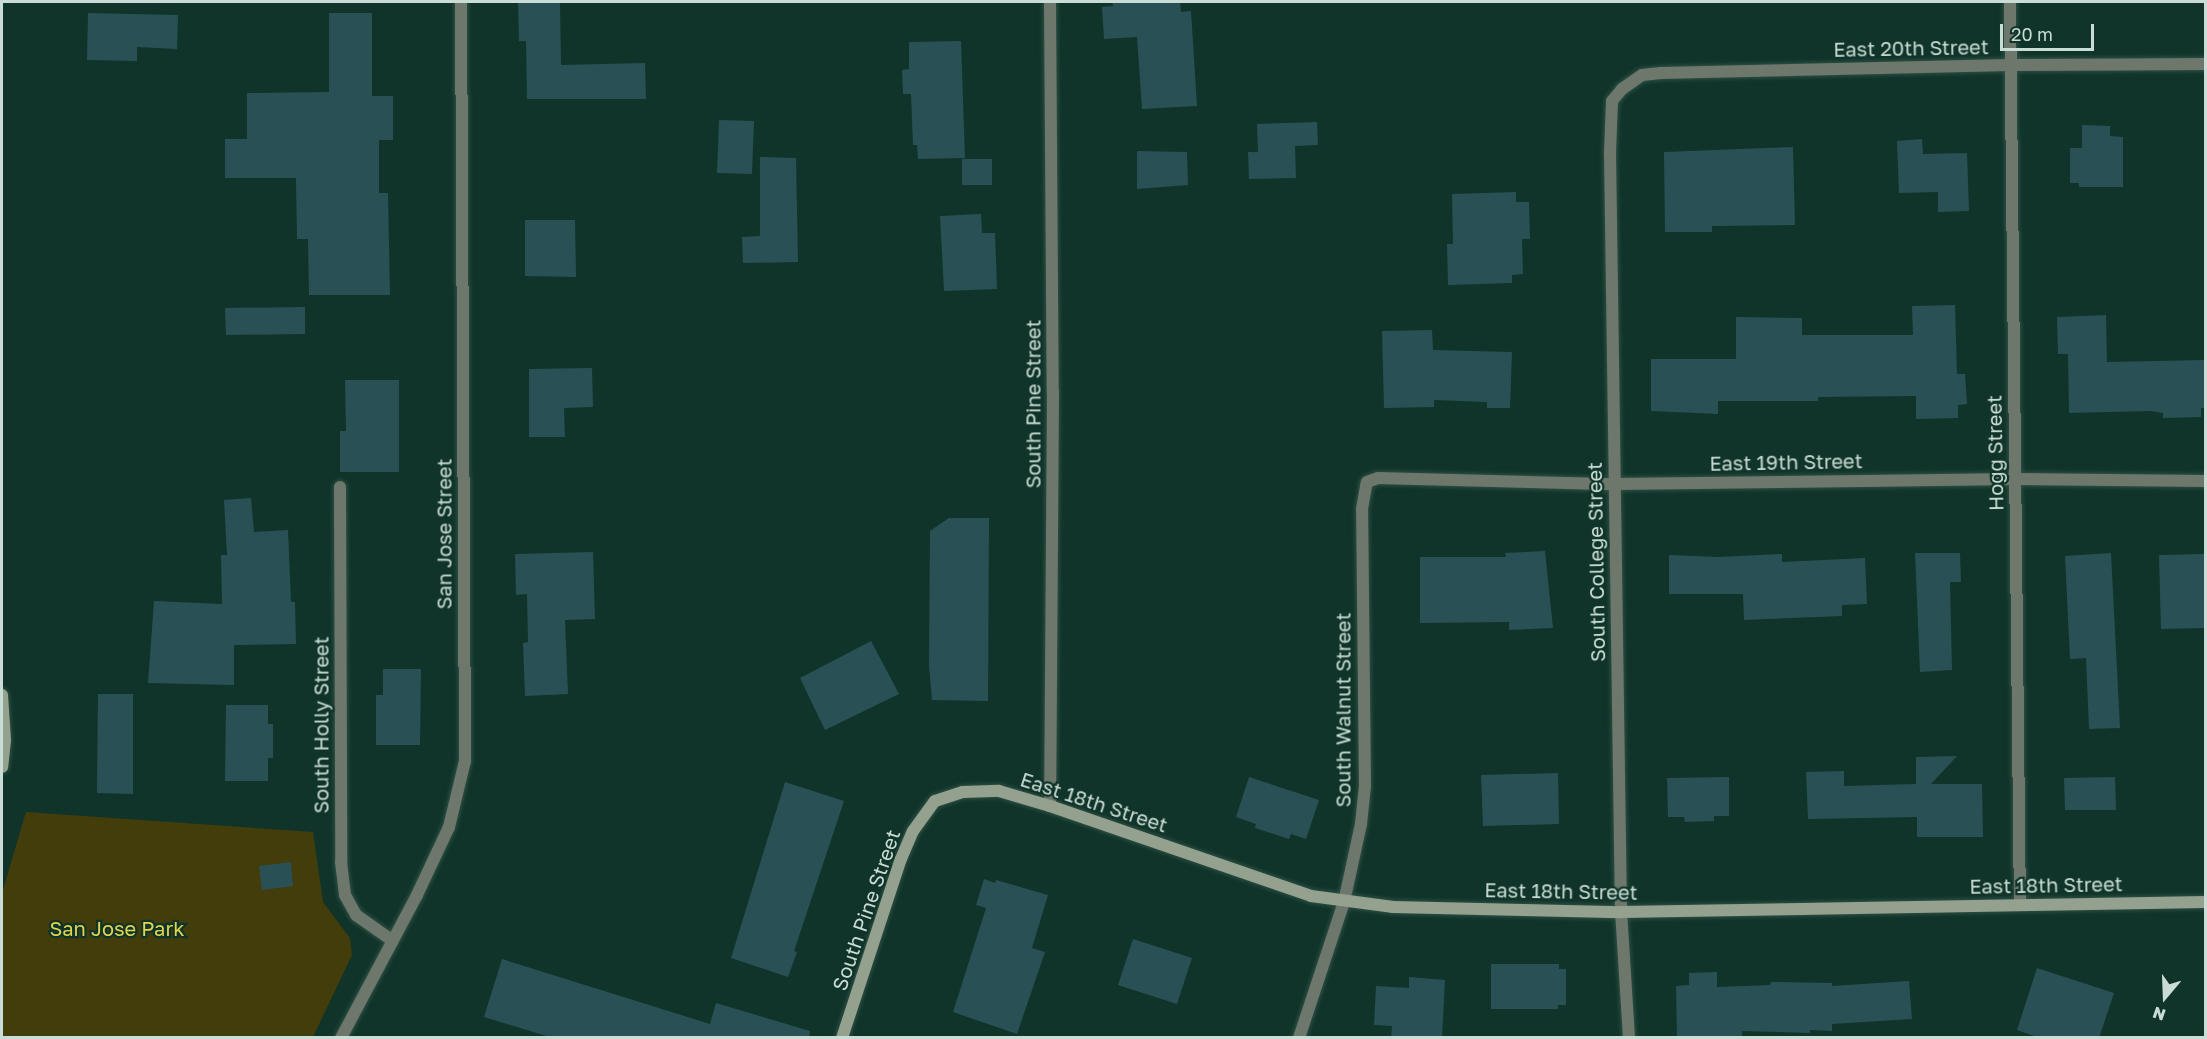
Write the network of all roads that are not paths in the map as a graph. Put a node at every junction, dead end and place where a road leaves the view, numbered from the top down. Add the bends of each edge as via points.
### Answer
1 (461, 2) edge
2 (1050, 2) edge
3 (2010, 2) edge
4 (2205, 64) edge
5 (2010, 65) junction
6 (1622, 89) joint
7 (2015, 479) junction
8 (2205, 480) edge
9 (1367, 482) joint
10 (1614, 483) junction
11 (340, 487) dead end
12 (2, 695) edge
13 (2, 766) edge
14 (935, 801) joint
15 (1050, 806) junction
16 (1344, 902) junction
17 (2205, 903) edge
18 (2020, 904) junction
19 (1621, 912) junction
20 (393, 941) junction
21 (341, 1038) edge
22 (842, 1038) edge
23 (1299, 1038) edge
24 (1629, 1038) edge

1 - 20 street, San Jose Street via 465,761 449,827
2 - 15 street, South Pine Street
3 - 5 street, Hogg Street
4 - 5 street, East 20th Street
5 - 6 street, East 20th Street via 1661,73 1642,75
5 - 7 street, Hogg Street
6 - 10 street, South College Street via 1612,101 1610,132
7 - 8 street, East 19th Street
7 - 10 street, East 19th Street
7 - 18 street, Hogg Street
9 - 10 street, East 19th Street via 1378,478
9 - 16 street, South Walnut Street via 1362,509 1365,786
10 - 19 street, South College Street
11 - 20 street, South Holly Street via 341,862 345,895 356,915
12 - 13 street
14 - 15 street, East 18th Street via 963,792 999,791
14 - 22 street, South Pine Street via 913,831 901,859
15 - 16 street, East 18th Street via 1311,896
16 - 19 street, East 18th Street via 1393,907
16 - 23 street, South Walnut Street
17 - 18 street, East 18th Street
18 - 19 street, East 18th Street
19 - 24 street, South College Street
20 - 21 street, San Jose Street

